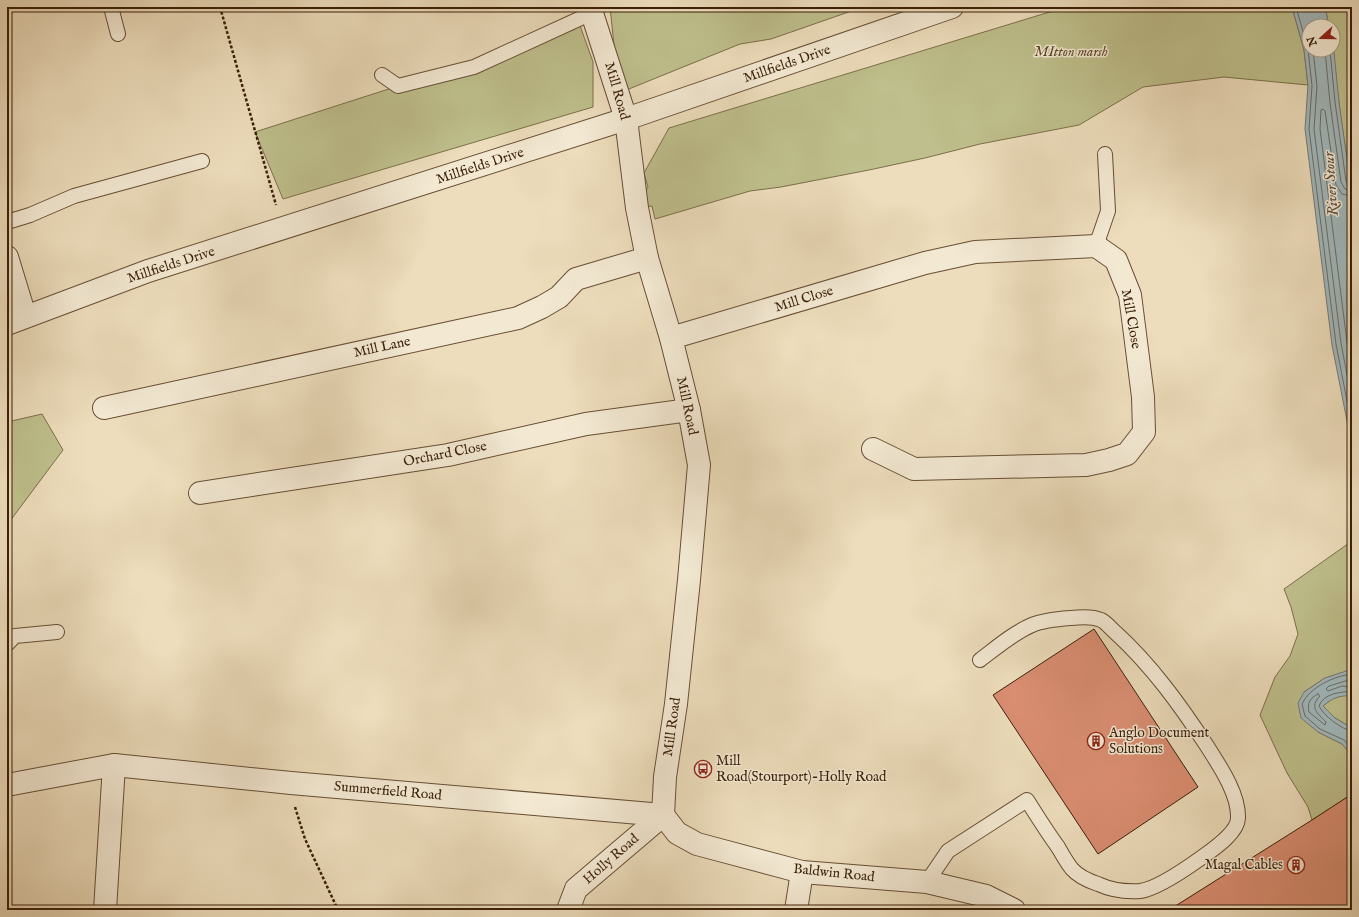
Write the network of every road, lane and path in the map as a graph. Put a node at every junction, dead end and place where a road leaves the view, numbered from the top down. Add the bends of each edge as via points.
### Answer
1 (111, 7) edge
2 (220, 7) edge
3 (952, 7) edge
4 (591, 10) edge
5 (118, 34) dead end
6 (382, 75) dead end
7 (626, 119) junction
8 (1105, 154) dead end
9 (202, 161) dead end
10 (7, 222) edge
11 (283, 229) junction
12 (1096, 246) junction
13 (7, 257) edge
14 (647, 258) junction
15 (16, 320) edge
16 (671, 338) junction
17 (104, 408) dead end
18 (689, 410) junction
19 (873, 449) dead end
20 (200, 494) dead end
21 (56, 632) dead end
22 (7, 644) edge
23 (980, 660) dead end
24 (114, 764) junction
25 (291, 783) junction
26 (7, 785) edge
27 (663, 815) junction
28 (802, 872) junction
29 (927, 882) junction
30 (105, 910) edge
31 (338, 910) edge
32 (568, 910) edge
33 (796, 910) edge
34 (1014, 910) edge

1 - 5 lane
2 - 11 path
3 - 7 street, Millfields Drive
4 - 6 lane via 474,67 398,86
4 - 7 street, Mill Road
7 - 11 street, Millfields Drive
7 - 14 street, Mill Road via 637,208
8 - 12 lane via 1108,211
9 - 10 lane via 74,196
11 - 15 street, Millfields Drive via 148,271
12 - 16 street, Mill Close via 976,252 925,263
12 - 19 street, Mill Close via 1116,260 1130,295 1144,397 1144,432 1127,454 1086,465 914,469
13 - 15 street
14 - 16 street, Mill Road
14 - 17 street, Mill Lane via 576,279 559,297 518,318
16 - 18 street, Mill Road
18 - 20 street, Orchard Close via 586,424 448,455
18 - 27 street, Mill Road via 699,465
21 - 22 lane via 15,636
23 - 29 lane via 1019,631 1034,624 1056,619 1087,617 1101,620 1133,648 1172,693 1217,761 1238,806 1238,820 1232,832 1216,847 1163,882 1142,890 1123,891 1087,880 1073,870 1027,800 948,851
24 - 25 street, Summerfield Road
24 - 26 street, Summerfield Road
24 - 30 street
25 - 27 street, Summerfield Road
25 - 31 path via 293,801 304,839
27 - 28 street, Baldwin Road via 677,833 697,844
27 - 32 street, Holly Road via 576,889
28 - 29 street, Baldwin Road
28 - 33 street
29 - 34 street, Baldwin Road via 986,896

